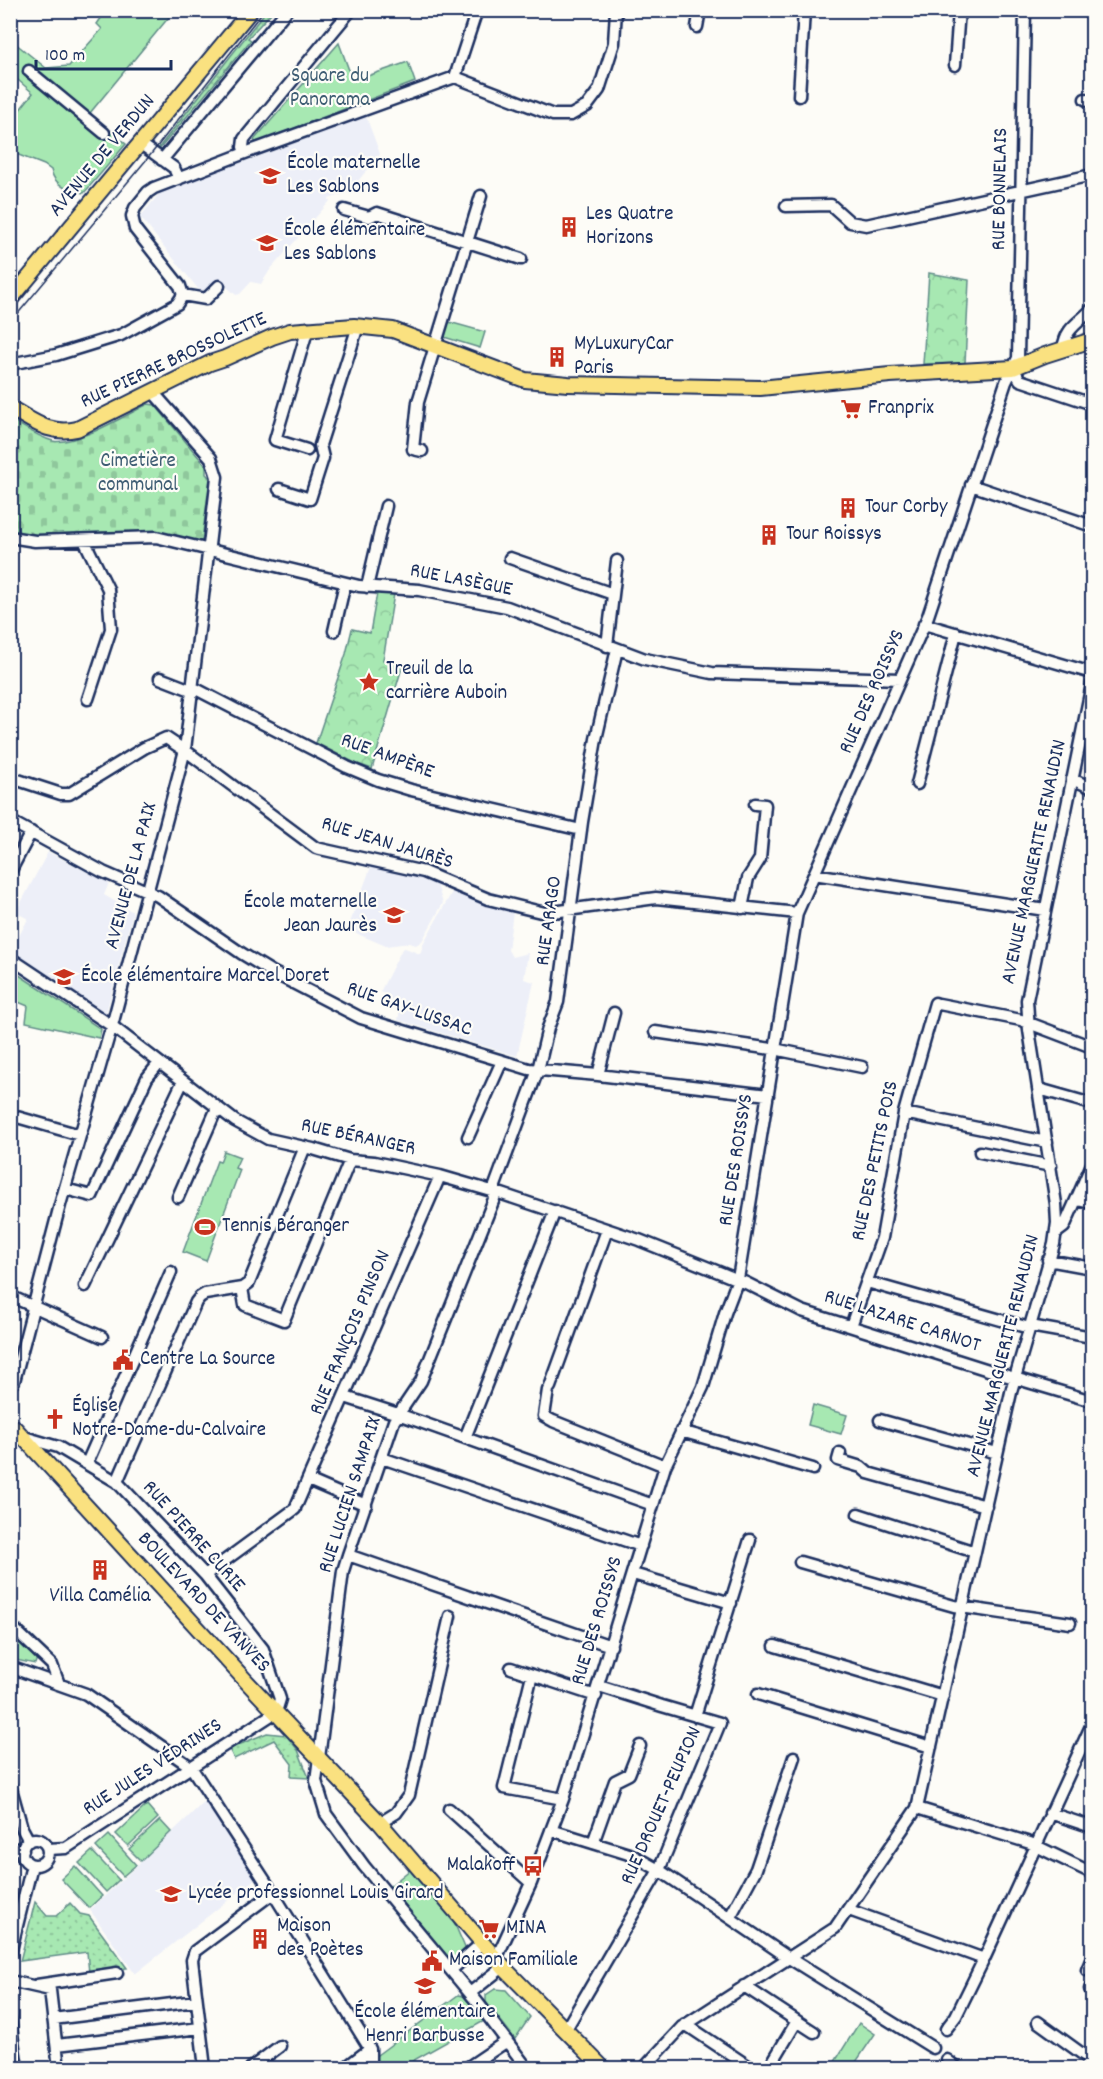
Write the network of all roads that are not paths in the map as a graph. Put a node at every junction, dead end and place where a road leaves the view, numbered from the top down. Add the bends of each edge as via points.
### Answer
1 (251, 10) edge
2 (287, 10) edge
3 (351, 10) edge
4 (477, 10) edge
5 (616, 10) edge
6 (700, 10) edge
7 (804, 10) edge
8 (959, 10) edge
9 (1025, 10) edge
10 (697, 27) dead end
11 (955, 65) dead end
12 (28, 71) dead end
13 (455, 77) junction
14 (799, 96) dead end
15 (104, 133) dead end
16 (141, 144) junction
17 (245, 153) junction
18 (162, 160) junction
19 (1092, 175) edge
20 (179, 179) junction
21 (1020, 191) junction
22 (481, 196) dead end
23 (786, 206) dead end
24 (344, 210) dead end
25 (468, 242) junction
26 (521, 259) dead end
27 (219, 286) dead end
28 (183, 295) junction
29 (10, 300) edge
30 (1092, 309) edge
31 (1081, 321) junction
32 (358, 326) junction
33 (308, 328) junction
34 (1088, 341) edge
35 (436, 345) junction
36 (1063, 349) junction
37 (10, 364) edge
38 (1013, 368) junction
39 (153, 392) junction
40 (1092, 404) edge
41 (10, 408) edge
42 (306, 450) dead end
43 (422, 451) dead end
44 (970, 485) junction
45 (279, 489) dead end
46 (386, 506) dead end
47 (1092, 526) edge
48 (10, 537) edge
49 (84, 540) junction
50 (209, 550) junction
51 (510, 558) dead end
52 (617, 561) dead end
53 (345, 583) junction
54 (367, 586) junction
55 (613, 594) junction
56 (924, 624) junction
57 (334, 631) dead end
58 (957, 633) junction
59 (612, 647) junction
60 (1092, 673) edge
61 (160, 678) dead end
62 (900, 679) junction
63 (1092, 684) edge
64 (191, 689) junction
65 (88, 699) dead end
66 (185, 750) junction
67 (1072, 779) junction
68 (10, 780) edge
69 (917, 784) dead end
70 (1092, 788) edge
71 (754, 804) dead end
72 (10, 821) edge
73 (581, 830) junction
74 (31, 832) junction
75 (10, 872) edge
76 (814, 874) junction
77 (148, 892) junction
78 (742, 908) junction
79 (571, 909) junction
80 (1045, 910) junction
81 (797, 913) junction
82 (10, 958) edge
83 (614, 1012) dead end
84 (1028, 1023) junction
85 (112, 1026) junction
86 (655, 1032) dead end
87 (1092, 1047) edge
88 (774, 1049) junction
89 (502, 1061) junction
90 (159, 1063) junction
91 (862, 1067) dead end
92 (538, 1070) junction
93 (598, 1075) junction
94 (183, 1081) junction
95 (1039, 1089) junction
96 (768, 1095) junction
97 (1092, 1104) edge
98 (217, 1108) junction
99 (904, 1113) junction
100 (10, 1115) edge
101 (81, 1135) junction
102 (468, 1137) dead end
103 (1047, 1142) junction
104 (305, 1147) junction
105 (980, 1152) dead end
106 (350, 1160) junction
107 (1092, 1164) edge
108 (1051, 1166) junction
109 (440, 1176) junction
110 (65, 1189) junction
111 (493, 1191) junction
112 (178, 1197) dead end
113 (1078, 1200) junction
114 (1092, 1203) edge
115 (555, 1211) junction
116 (607, 1230) junction
117 (1056, 1233) junction
118 (1048, 1260) junction
119 (1092, 1268) edge
120 (171, 1272) dead end
121 (738, 1280) junction
122 (867, 1281) junction
123 (85, 1286) dead end
124 (242, 1288) junction
125 (10, 1296) edge
126 (33, 1307) junction
127 (851, 1326) junction
128 (1029, 1327) junction
129 (102, 1337) dead end
130 (1092, 1337) edge
131 (1014, 1378) junction
132 (12, 1383) edge
133 (345, 1397) junction
134 (1092, 1401) edge
135 (399, 1414) junction
136 (880, 1420) dead end
137 (10, 1422) edge
138 (681, 1431) junction
139 (24, 1437) junction
140 (465, 1438) junction
141 (840, 1453) dead end
142 (998, 1453) junction
143 (382, 1458) junction
144 (87, 1463) junction
145 (665, 1466) junction
146 (813, 1469) dead end
147 (308, 1479) junction
148 (117, 1482) junction
149 (366, 1505) junction
150 (652, 1505) junction
151 (986, 1506) junction
152 (858, 1514) dead end
153 (750, 1540) dead end
154 (641, 1546) junction
155 (975, 1552) junction
156 (348, 1555) junction
157 (800, 1562) dead end
158 (633, 1574) junction
159 (205, 1575) junction
160 (731, 1603) junction
161 (962, 1608) junction
162 (450, 1616) dead end
163 (1070, 1623) dead end
164 (10, 1625) edge
165 (611, 1646) junction
166 (775, 1646) dead end
167 (10, 1667) edge
168 (511, 1668) dead end
169 (532, 1675) junction
170 (59, 1684) junction
171 (597, 1691) junction
172 (758, 1694) dead end
173 (943, 1696) junction
174 (276, 1712) junction
175 (695, 1716) junction
176 (1092, 1724) edge
177 (639, 1746) dead end
178 (931, 1747) junction
179 (794, 1757) dead end
180 (318, 1758) junction
181 (191, 1767) junction
182 (10, 1785) edge
183 (563, 1799) junction
184 (917, 1808) junction
185 (449, 1809) dead end
186 (1050, 1813) junction
187 (380, 1823) junction
188 (1092, 1827) edge
189 (551, 1830) junction
190 (593, 1843) junction
191 (26, 1845) junction
192 (1036, 1845) junction
193 (10, 1848) edge
194 (48, 1849) junction
195 (32, 1865) junction
196 (658, 1870) junction
197 (1092, 1873) edge
198 (531, 1883) junction
199 (273, 1893) junction
200 (849, 1910) junction
201 (729, 1917) junction
202 (482, 1943) junction
203 (10, 1954) edge
204 (789, 1958) junction
205 (1092, 1958) edge
206 (984, 1959) junction
207 (500, 1963) junction
208 (451, 1970) junction
209 (1087, 1970) dead end
210 (117, 1973) dead end
211 (10, 1981) edge
212 (31, 1986) junction
213 (744, 1986) junction
214 (470, 1994) junction
215 (196, 2001) junction
216 (53, 2019) junction
217 (10, 2020) edge
218 (797, 2021) junction
219 (1038, 2022) dead end
220 (685, 2024) junction
221 (200, 2028) junction
222 (946, 2029) dead end
223 (566, 2030) junction
224 (814, 2032) dead end
225 (507, 2042) junction
226 (57, 2045) junction
227 (280, 2046) dead end
228 (933, 2048) dead end
229 (370, 2049) junction
230 (947, 2060) dead end
231 (1092, 2061) edge
232 (17, 2068) edge
233 (59, 2068) edge
234 (205, 2068) edge
235 (251, 2068) edge
236 (345, 2068) edge
237 (370, 2068) edge
238 (467, 2068) edge
239 (527, 2068) edge
240 (603, 2068) edge
241 (644, 2068) edge
242 (751, 2068) edge
243 (769, 2068) edge
244 (957, 2068) edge

1 - 16 main road, AVENUE DE VERDUN
2 - 18 street
3 - 17 street via 244,139
4 - 13 street
5 - 13 street via 614,43 599,90 587,106 571,115 553,115
6 - 10 street
7 - 14 street
8 - 11 street
9 - 21 street, RUE BONNELAIS
12 - 15 street
13 - 17 street
16 - 18 street
16 - 29 main road, AVENUE DE VERDUN
17 - 20 street
18 - 20 street via 174,168
19 - 21 street
20 - 28 street via 148,192 132,216 135,229
21 - 23 street via 866,225 850,222 831,205
21 - 38 street, RUE BONNELAIS via 1018,358
22 - 25 street
24 - 25 street via 369,217 377,213
25 - 26 street
25 - 35 street
27 - 28 street via 206,299
28 - 37 street via 177,304 121,335
30 - 31 street
31 - 34 street
31 - 36 street via 1071,326
32 - 33 main road, RUE PIERRE BROSSOLETTE
32 - 35 main road, RUE PIERRE BROSSOLETTE via 393,330
32 - 45 street via 320,444 323,458 310,499
33 - 39 main road, RUE PIERRE BROSSOLETTE via 272,337
33 - 42 street via 275,441
34 - 36 main road, RUE PIERRE BROSSOLETTE
35 - 38 main road, RUE PIERRE BROSSOLETTE via 525,380 568,384 760,388
35 - 43 street via 418,402 413,449
36 - 38 main road, RUE PIERRE BROSSOLETTE
38 - 40 street via 1020,380
38 - 44 street, RUE DES ROISSYS
39 - 41 main road, RUE PIERRE BROSSOLETTE via 89,424 63,432
39 - 50 street, AVENUE DE LA PAIX via 214,464 217,488
44 - 47 street
44 - 56 street, RUE DES ROISSYS
46 - 54 street
48 - 49 street, RUE LASÈGUE
49 - 50 street, RUE LASÈGUE via 156,537
49 - 65 street via 108,589 111,628
50 - 53 street, RUE LASÈGUE
50 - 64 street, AVENUE DE LA PAIX
51 - 55 street
52 - 55 street, RUE ARAGO
53 - 54 street, RUE LASÈGUE
53 - 57 street
54 - 59 street, RUE LASÈGUE via 419,590 507,607
55 - 59 street, RUE ARAGO
56 - 58 street
56 - 62 street, RUE DES ROISSYS
58 - 60 street
58 - 69 street
59 - 62 street, RUE LASÈGUE via 645,659 712,673
59 - 73 street, RUE ARAGO
61 - 64 street, RUE AMPÈRE
62 - 76 street, RUE DES ROISSYS
63 - 67 street, AVENUE MARGUERITE RENAUDIN
64 - 66 street, AVENUE DE LA PAIX
64 - 73 street, RUE AMPÈRE via 378,780
66 - 68 street, RUE JEAN JAURÈS via 166,738 69,794
66 - 77 street, AVENUE DE LA PAIX
66 - 79 street, RUE JEAN JAURÈS via 316,848 424,872 488,898 542,912
67 - 70 street
67 - 80 street, AVENUE MARGUERITE RENAUDIN
71 - 78 street via 765,805 760,859 748,878
72 - 74 street, RUE GAY-LUSSAC
73 - 79 street, RUE ARAGO
74 - 75 street
74 - 77 street, RUE GAY-LUSSAC
76 - 80 street
76 - 81 street, RUE DES ROISSYS
77 - 85 street, AVENUE DE LA PAIX
77 - 89 street, RUE GAY-LUSSAC via 272,972 361,1018
78 - 79 street, RUE JEAN JAURÈS via 656,898
78 - 81 street, RUE JEAN JAURÈS
79 - 92 street, RUE ARAGO via 558,1002
80 - 84 street, AVENUE MARGUERITE RENAUDIN via 1027,1000
81 - 88 street, RUE DES ROISSYS
82 - 85 street, RUE BÉRANGER
83 - 93 street
84 - 87 street
84 - 95 street, AVENUE MARGUERITE RENAUDIN
84 - 99 street, RUE DES PETITS POIS via 937,1003
85 - 90 street, RUE BÉRANGER
85 - 101 street, AVENUE DE LA PAIX
86 - 88 street
88 - 91 street
88 - 96 street, RUE DES ROISSYS
89 - 92 street, RUE GAY-LUSSAC
89 - 102 street
90 - 94 street, RUE BÉRANGER
90 - 110 street via 147,1078 92,1196
92 - 93 street, RUE GAY-LUSSAC
92 - 111 street, RUE ARAGO
93 - 96 street, RUE GAY-LUSSAC
94 - 98 street, RUE BÉRANGER
94 - 123 street
95 - 97 street
95 - 103 street, AVENUE MARGUERITE RENAUDIN
96 - 121 street, RUE DES ROISSYS
98 - 104 street, RUE BÉRANGER via 268,1139
98 - 112 street
99 - 103 street
99 - 122 street, RUE DES PETITS POIS via 882,1238
100 - 101 street
101 - 110 street, AVENUE DE LA PAIX
103 - 108 street, AVENUE MARGUERITE RENAUDIN
104 - 106 street, RUE BÉRANGER
104 - 124 street via 249,1283
105 - 108 street
106 - 109 street, RUE BÉRANGER
106 - 124 street via 284,1320 245,1305
107 - 113 street
108 - 117 street, AVENUE MARGUERITE RENAUDIN
109 - 111 street, RUE BÉRANGER
109 - 133 street, RUE FRANÇOIS PINSON
110 - 126 street, AVENUE DE LA PAIX
111 - 115 street, RUE BÉRANGER
111 - 135 street, RUE LUCIEN SAMPAIX via 494,1199 421,1381
113 - 114 street
113 - 117 street via 1064,1227
115 - 116 street, RUE BÉRANGER
115 - 140 street
116 - 121 street, RUE BÉRANGER
116 - 145 street via 549,1389 544,1416
117 - 118 street, AVENUE MARGUERITE RENAUDIN
118 - 119 street
118 - 128 street, AVENUE MARGUERITE RENAUDIN
120 - 144 street
121 - 127 street, RUE LAZARE CARNOT via 802,1311
121 - 138 street, RUE DES ROISSYS via 703,1387
122 - 127 street, RUE DES PETITS POIS
122 - 128 street
124 - 148 street via 205,1294 196,1302
125 - 126 street
126 - 129 street
126 - 132 street, AVENUE DE LA PAIX
127 - 131 street, RUE LAZARE CARNOT
128 - 130 street
128 - 131 street, AVENUE MARGUERITE RENAUDIN
131 - 134 street, RUE LAZARE CARNOT
131 - 142 street, AVENUE MARGUERITE RENAUDIN
133 - 135 street
133 - 147 street, RUE FRANÇOIS PINSON
135 - 140 street
135 - 143 street, RUE LUCIEN SAMPAIX
136 - 142 street
137 - 139 main road, BOULEVARD DE VANVES
138 - 145 street, RUE DES ROISSYS
138 - 146 street
139 - 144 street, RUE PIERRE CURIE via 58,1447
139 - 174 main road, BOULEVARD DE VANVES
140 - 150 street
141 - 151 street via 838,1460 868,1473
142 - 151 street, AVENUE MARGUERITE RENAUDIN
143 - 149 street, RUE LUCIEN SAMPAIX
143 - 154 street
144 - 148 street, RUE PIERRE CURIE
145 - 150 street, RUE DES ROISSYS
147 - 149 street
147 - 159 street, RUE FRANÇOIS PINSON via 296,1507
148 - 159 street, RUE PIERRE CURIE
149 - 156 street, RUE LUCIEN SAMPAIX
150 - 154 street, RUE DES ROISSYS
151 - 155 street, AVENUE MARGUERITE RENAUDIN
152 - 155 street
153 - 160 street
154 - 158 street, RUE DES ROISSYS
155 - 161 street, AVENUE MARGUERITE RENAUDIN
156 - 165 street
156 - 180 street, RUE LUCIEN SAMPAIX
157 - 161 street
158 - 160 street
158 - 165 street, RUE DES ROISSYS
159 - 174 street, RUE PIERRE CURIE via 263,1649 280,1698
160 - 175 street
161 - 163 street
161 - 173 street, AVENUE MARGUERITE RENAUDIN
162 - 187 street via 409,1795 396,1813
164 - 170 street via 52,1665
165 - 171 street, RUE DES ROISSYS
166 - 173 street
167 - 170 street
168 - 169 street
169 - 171 street
169 - 183 street via 504,1788
170 - 181 street via 86,1694
171 - 175 street
171 - 183 street, RUE DES ROISSYS
172 - 178 street
173 - 178 street, AVENUE MARGUERITE RENAUDIN
174 - 180 main road, BOULEVARD DE VANVES
174 - 181 street, RUE JULES VÉDRINES
175 - 196 street, RUE DROUET-PEUPION via 720,1723
176 - 186 street
177 - 190 street via 629,1774 615,1781
178 - 184 street, AVENUE MARGUERITE RENAUDIN
179 - 201 street via 756,1869
180 - 187 main road, BOULEVARD DE VANVES
180 - 208 street, RUE LUCIEN SAMPAIX via 316,1780 324,1809 364,1866
181 - 194 street, RUE JULES VÉDRINES via 66,1848
181 - 199 street
182 - 191 street
183 - 189 street, RUE DES ROISSYS
184 - 192 street
184 - 200 street, AVENUE MARGUERITE RENAUDIN
185 - 198 street
186 - 188 street
186 - 192 street
187 - 202 main road, BOULEVARD DE VANVES
189 - 190 street
189 - 198 street, RUE DES ROISSYS
190 - 196 street via 632,1855
191 - 193 street
191 - 194 street via 40,1840
191 - 195 street via 24,1859
192 - 197 street
192 - 206 street
194 - 195 street via 45,1861
195 - 203 street
196 - 201 street
196 - 223 street, RUE DROUET-PEUPION
198 - 207 street, RUE DES ROISSYS
199 - 215 street via 195,1951 192,1960
199 - 229 street
200 - 204 street, AVENUE MARGUERITE RENAUDIN via 836,1928
200 - 206 street
201 - 204 street
202 - 207 main road, BOULEVARD DE VANVES
202 - 208 street
204 - 213 street, AVENUE MARGUERITE RENAUDIN
204 - 228 street
205 - 209 street
206 - 222 street
207 - 214 street
207 - 223 main road, BOULEVARD DE VANVES
208 - 214 street, RUE LUCIEN SAMPAIX
210 - 212 street
211 - 212 street
212 - 216 street via 50,1990
213 - 218 street
213 - 220 street, AVENUE MARGUERITE RENAUDIN
214 - 225 street, RUE LUCIEN SAMPAIX
215 - 216 street
215 - 221 street
216 - 226 street
217 - 232 street
218 - 224 street
218 - 243 street
219 - 231 street
220 - 241 street, AVENUE MARGUERITE RENAUDIN
220 - 242 street
221 - 226 street
221 - 234 street
223 - 240 main road, BOULEVARD DE VANVES
225 - 238 street
225 - 239 street, RUE LUCIEN SAMPAIX
226 - 233 street
227 - 235 street
229 - 236 street
229 - 237 street
230 - 244 street

